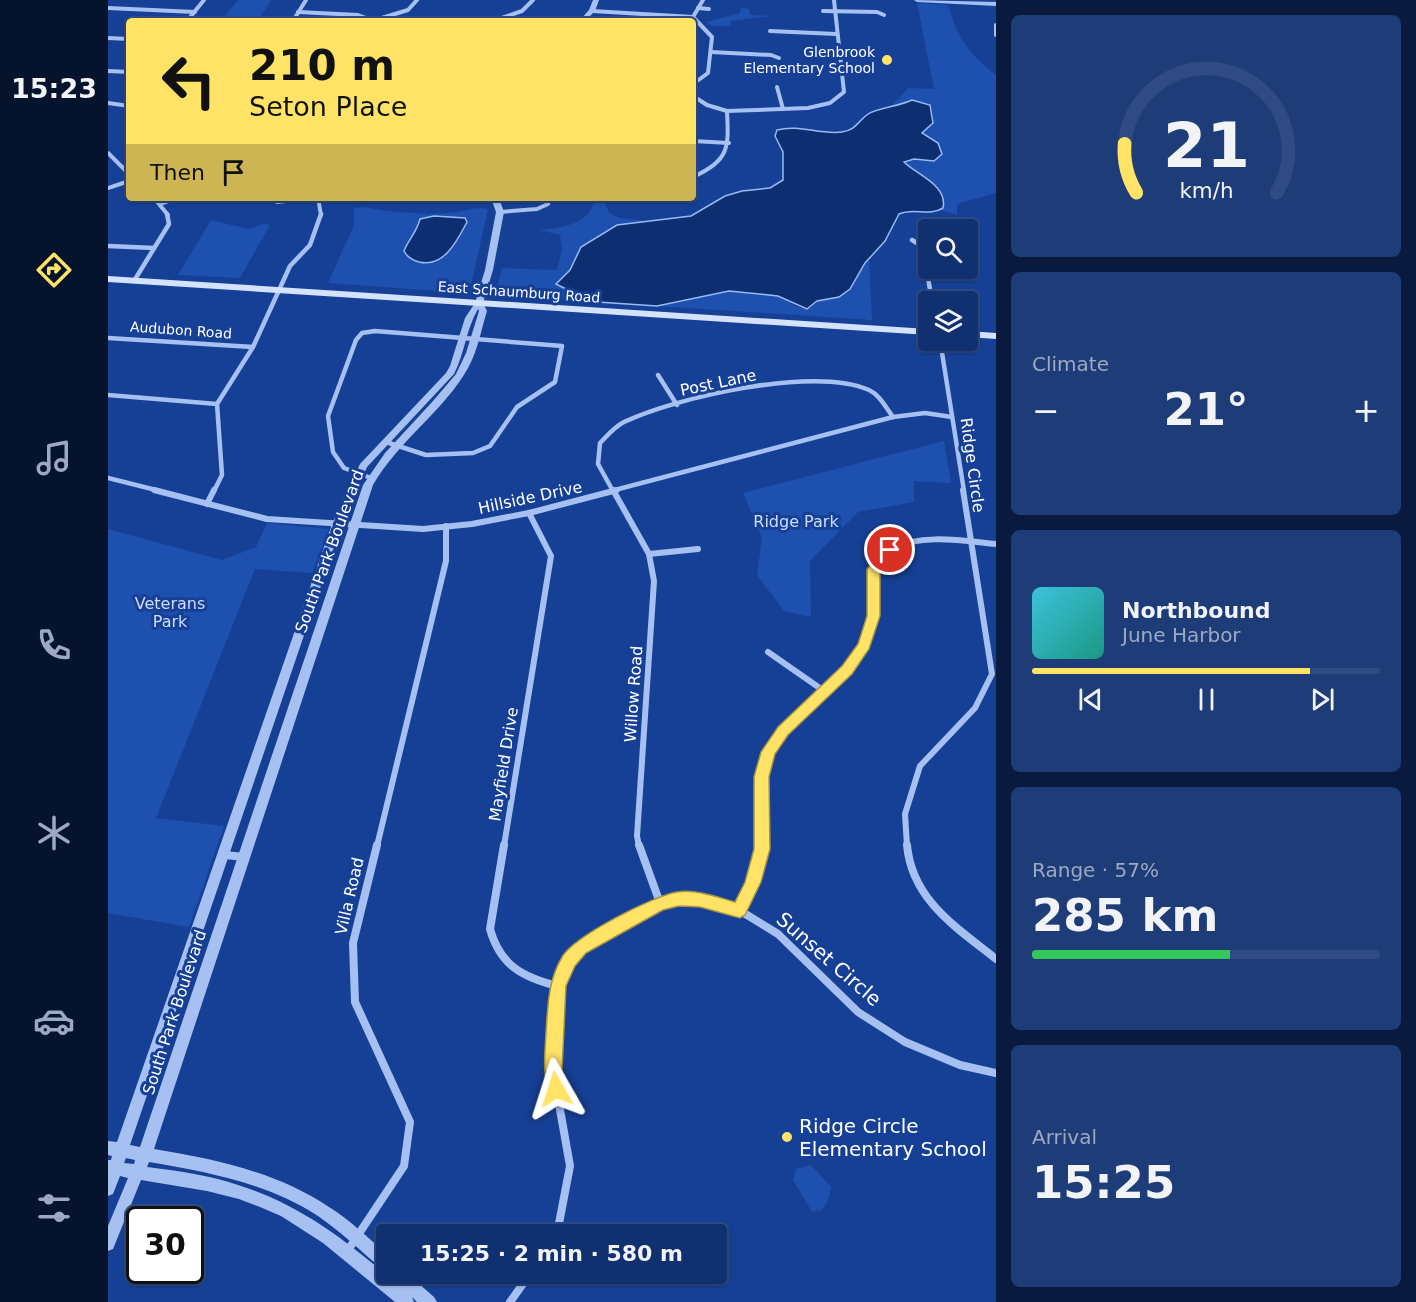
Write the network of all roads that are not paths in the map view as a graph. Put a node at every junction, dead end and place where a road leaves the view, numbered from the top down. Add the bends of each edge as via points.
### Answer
1 (204, 0) edge
2 (306, 0) edge
3 (417, 0) edge
4 (532, 0) edge
5 (596, 0) edge
6 (703, 0) edge
7 (834, 0) edge
8 (917, 0) edge
9 (996, 4) edge
10 (108, 8) edge
11 (698, 8) junction
12 (709, 9) dead end
13 (592, 11) junction
14 (823, 11) dead end
15 (834, 11) junction
16 (195, 12) junction
17 (298, 12) junction
18 (884, 15) dead end
19 (693, 17) joint
20 (190, 18) edge
21 (295, 18) edge
22 (366, 18) edge
23 (383, 18) edge
24 (502, 18) edge
25 (585, 18) edge
26 (696, 20) edge
27 (991, 23) dead end
28 (996, 25) edge
29 (770, 31) dead end
30 (836, 34) junction
31 (996, 35) edge
32 (108, 38) edge
33 (126, 39) edge
34 (711, 52) junction
35 (778, 58) dead end
36 (108, 71) edge
37 (126, 72) edge
38 (696, 82) edge
39 (777, 87) dead end
40 (696, 98) edge
41 (108, 103) edge
42 (126, 106) edge
43 (783, 109) junction
44 (727, 111) junction
45 (696, 141) edge
46 (729, 143) junction
47 (108, 153) edge
48 (126, 171) edge
49 (696, 176) edge
50 (126, 182) edge
51 (108, 188) edge
52 (158, 201) edge
53 (169, 201) edge
54 (287, 201) edge
55 (317, 201) edge
56 (496, 201) edge
57 (549, 201) edge
58 (277, 202) dead end
59 (161, 204) junction
60 (500, 212) junction
61 (912, 240) dead end
62 (108, 246) edge
63 (154, 249) junction
64 (108, 279) edge
65 (134, 281) junction
66 (278, 290) junction
67 (930, 291) edge
68 (479, 303) junction
69 (918, 331) edge
70 (978, 335) edge
71 (996, 336) edge
72 (108, 338) edge
73 (469, 339) junction
74 (253, 347) junction
75 (942, 351) edge
76 (658, 375) dead end
77 (108, 395) edge
78 (216, 404) junction
79 (677, 405) junction
80 (893, 417) junction
81 (952, 417) junction
82 (391, 444) junction
83 (358, 474) junction
84 (108, 478) edge
85 (371, 478) junction
86 (614, 492) junction
87 (207, 504) junction
88 (529, 513) junction
89 (337, 524) junction
90 (354, 526) junction
91 (446, 526) junction
92 (970, 543) junction
93 (996, 544) edge
94 (698, 549) dead end
95 (649, 554) junction
96 (768, 652) dead end
97 (824, 691) junction
98 (225, 855) junction
99 (244, 857) junction
100 (660, 903) junction
101 (740, 910) junction
102 (996, 959) edge
103 (557, 986) junction
104 (996, 1072) edge
105 (116, 1149) edge
106 (145, 1154) junction
107 (112, 1168) edge
108 (139, 1171) junction
109 (108, 1189) edge
110 (559, 1224) edge
111 (356, 1237) junction
112 (108, 1244) edge
113 (348, 1250) junction
114 (376, 1254) edge
115 (409, 1284) edge
116 (523, 1284) edge
117 (406, 1302) edge
118 (429, 1302) edge
119 (510, 1302) edge

1 - 16 street
2 - 17 street
3 - 23 street via 408,10
4 - 24 street via 522,11
5 - 13 street
6 - 11 street
7 - 15 street
8 - 9 street
10 - 16 street
11 - 12 street
11 - 19 street
13 - 19 street
13 - 25 street
14 - 15 street
15 - 18 street
15 - 30 street
16 - 20 street
17 - 21 street
17 - 22 street
26 - 34 street via 712,37
27 - 28 street
28 - 31 street
29 - 30 street
30 - 43 street via 844,92 830,103
32 - 33 street
34 - 35 street
34 - 38 street via 708,74
36 - 37 street
39 - 43 street
40 - 44 street
41 - 42 street
43 - 44 street
44 - 46 street
45 - 46 street
46 - 49 street via 724,159
47 - 48 street
50 - 51 street
52 - 59 street
53 - 59 street
54 - 58 street
55 - 66 street via 321,216 310,245 290,266
56 - 60 street
57 - 60 street via 537,209
59 - 63 street via 169,224
60 - 68 street, South Park Boulevard
61 - 67 street via 923,247
62 - 63 street
63 - 65 street
64 - 65 main road, East Schaumburg Road
65 - 66 main road, East Schaumburg Road
66 - 68 main road, East Schaumburg Road
66 - 74 street
68 - 69 main road, East Schaumburg Road
68 - 73 street, South Park Boulevard via 471,310
70 - 71 main road
72 - 74 street, Audubon Road
73 - 82 street, South Park Boulevard via 450,374
73 - 82 street via 562,346 555,382 517,407 490,446 473,453 426,455
73 - 83 street via 375,332 362,333 356,340 328,416 333,452 344,468
74 - 78 street
75 - 81 street, Ridge Circle
76 - 79 street
77 - 78 street
78 - 87 street via 222,475
79 - 80 street, Post Lane via 784,382 841,381 872,391
79 - 86 street, Post Lane via 621,423 600,443 598,464
80 - 81 street, Hillside Drive via 925,413
80 - 86 street, Hillside Drive
81 - 92 street, Ridge Circle
82 - 83 street, South Park Boulevard
82 - 85 street, South Park Boulevard
83 - 85 street
83 - 89 street, South Park Boulevard
84 - 87 street, Hillside Drive
85 - 90 street, South Park Boulevard
86 - 88 street, Hillside Drive
86 - 95 street, Willow Road
87 - 89 street, Hillside Drive via 267,519
88 - 91 street, Hillside Drive
88 - 103 street, Mayfield Drive via 551,556 490,929 504,962 519,974
89 - 90 street, Hillside Drive
89 - 98 street, South Park Boulevard
90 - 91 street, Hillside Drive
90 - 99 street, South Park Boulevard
91 - 111 street, Villa Road via 446,561 353,943 355,1002 410,1122 404,1166
92 - 93 street
92 - 97 street via 917,541 890,550 879,560 874,569 873,616 864,645 847,670
92 - 102 street, Ridge Circle via 992,674 975,708 920,766 905,814 909,867 936,911
94 - 95 street
95 - 100 street, Willow Road via 654,581 637,836 641,857
96 - 97 street
97 - 101 street via 783,731 768,752 762,777 762,849
98 - 99 street
98 - 105 street, South Park Boulevard
99 - 106 street, South Park Boulevard
100 - 101 street, Sunset Circle via 700,900
100 - 103 street, Sunset Circle via 580,948
101 - 104 street, Sunset Circle via 778,934 858,1012 905,1042 960,1065
103 - 110 street, Sunset Circle via 553,1070 570,1166
105 - 106 street
105 - 107 street, South Park Boulevard
106 - 108 street, South Park Boulevard
106 - 111 street via 220,1169 281,1189 316,1206
107 - 108 street
107 - 109 street, South Park Boulevard
108 - 112 street, South Park Boulevard
108 - 113 street via 205,1183 262,1200 298,1217
111 - 113 street, Villa Road
111 - 114 street
113 - 117 street
115 - 118 street
116 - 119 street

